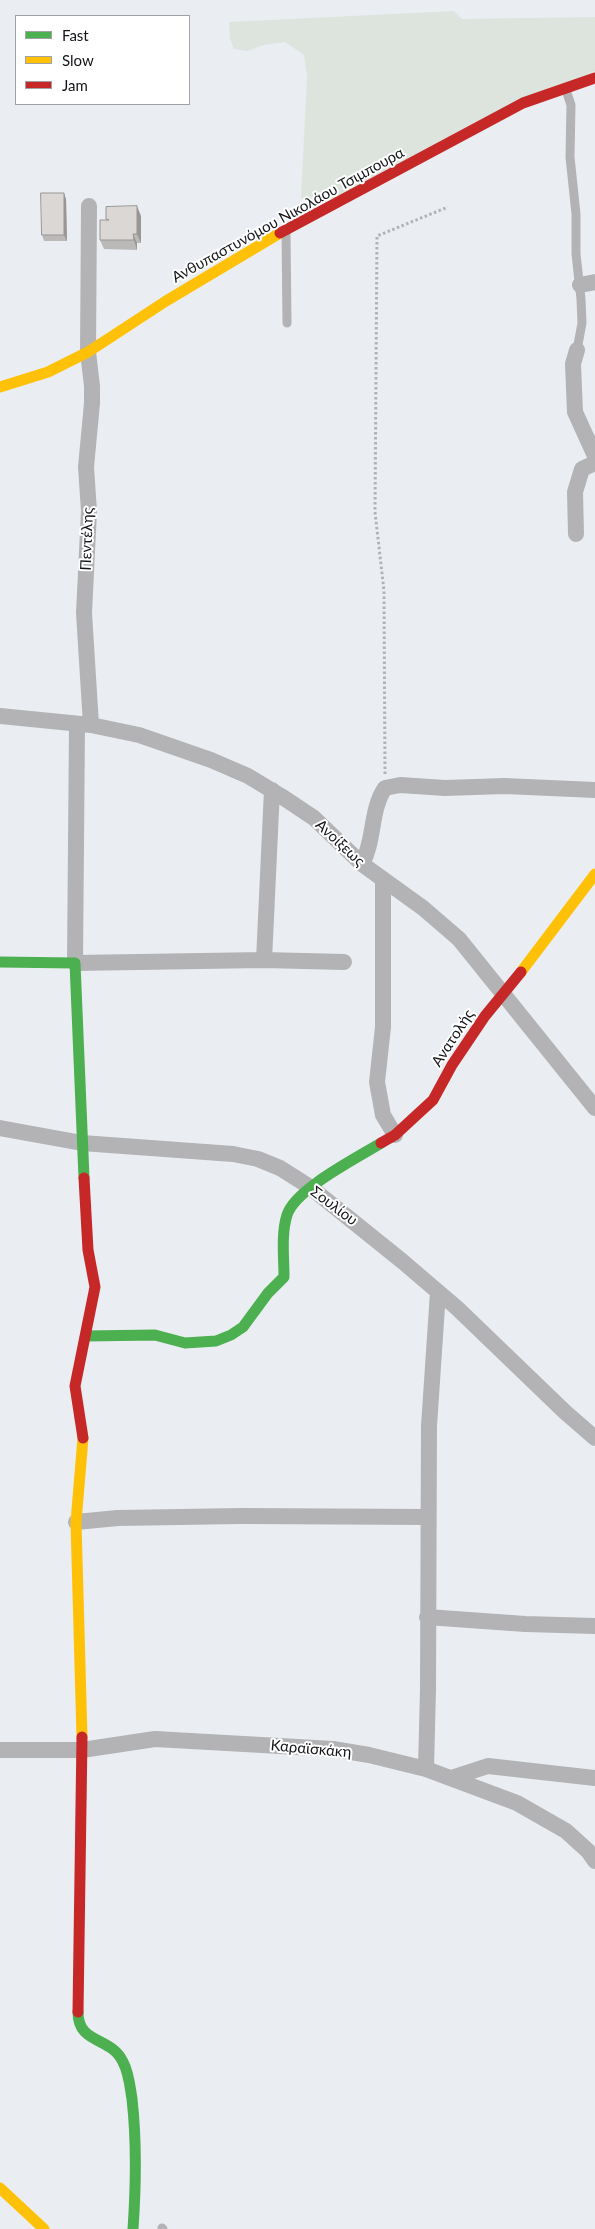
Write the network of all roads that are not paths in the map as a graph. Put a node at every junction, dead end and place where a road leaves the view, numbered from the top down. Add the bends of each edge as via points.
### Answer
1 (595, 78) edge
2 (565, 87) junction
3 (89, 206) dead end
4 (286, 230) junction
5 (587, 284) edge
6 (286, 324) dead end
7 (577, 350) joint
8 (88, 352) junction
9 (0, 387) edge
10 (595, 456) edge
11 (595, 462) edge
12 (576, 534) dead end
13 (0, 716) edge
14 (84, 725) junction
15 (272, 790) junction
16 (595, 790) edge
17 (362, 864) junction
18 (595, 874) edge
19 (383, 880) junction
20 (264, 960) junction
21 (0, 962) edge
22 (344, 962) dead end
23 (75, 963) junction
24 (503, 992) junction
25 (595, 1108) edge
26 (0, 1128) edge
27 (395, 1135) junction
28 (82, 1143) junction
29 (310, 1187) junction
30 (438, 1292) junction
31 (86, 1336) junction
32 (595, 1438) edge
33 (428, 1517) junction
34 (76, 1522) junction
35 (427, 1617) junction
36 (595, 1626) edge
37 (0, 1750) edge
38 (82, 1750) junction
39 (426, 1768) junction
40 (451, 1778) junction
41 (595, 1778) edge
42 (595, 1861) edge
43 (0, 2188) edge
44 (44, 2229) edge
45 (132, 2229) edge

1 - 2 street, Ανθυπαστυνόμου Νικολάου Τσιμπουρα
2 - 4 street, Ανθυπαστυνόμου Νικολάου Τσιμπουρα via 522,103
2 - 5 lane via 571,105 570,157 576,254
3 - 8 street, Πεντέλης
4 - 6 lane
4 - 8 street, Ανθυπαστυνόμου Νικολάου Τσιμπουρα via 166,300
5 - 7 lane
7 - 10 street via 573,364 575,412
8 - 9 street, Ανθυπαστυνόμου Νικολάου Τσιμπουρα via 48,372
8 - 14 street, Πεντέλης via 92,403 86,467 89,511 84,613
11 - 12 street via 582,469 575,492
13 - 14 street, Ανοίξεως
14 - 15 street, Ανοίξεως via 169,744 248,776
14 - 23 street, Πεντέλης
15 - 17 street, Ανοίξεως via 314,818
15 - 20 street
16 - 17 street via 505,786 445,788 400,785 385,788 378,798 371,842
17 - 19 street, Ανοίξεως
18 - 24 street, Ανατολής
19 - 24 street, Ανοίξεως via 448,928
19 - 27 street via 384,1020 377,1082 383,1114
20 - 22 street
20 - 23 street
21 - 23 street
23 - 28 street
24 - 25 street, Ανοίξεως
24 - 27 street, Ανατολής via 452,1065 435,1098
26 - 28 street, Σουλίου
27 - 29 street, Ανατολής
28 - 29 street, Σουλίου via 248,1157 280,1168
28 - 31 street via 88,1250 95,1287
29 - 30 street, Σουλίου
29 - 31 street, Ανατολής via 292,1205 286,1218 284,1277 238,1331 216,1341 190,1344 155,1335
30 - 32 street, Σουλίου
30 - 33 street via 429,1426
31 - 34 street via 75,1386 83,1452
33 - 34 street via 241,1516
33 - 35 street
34 - 38 street
35 - 36 street
35 - 39 street
37 - 38 street, Καραϊσκάκη
38 - 39 street, Καραϊσκάκη via 133,1741 171,1740 334,1749
38 - 45 street via 78,2021 80,2030 103,2041 117,2052 124,2064 138,2150
39 - 40 street, Καραϊσκάκη
40 - 41 street via 488,1766
40 - 42 street, Καραϊσκάκη via 499,1795 544,1817 574,1837
43 - 44 street

